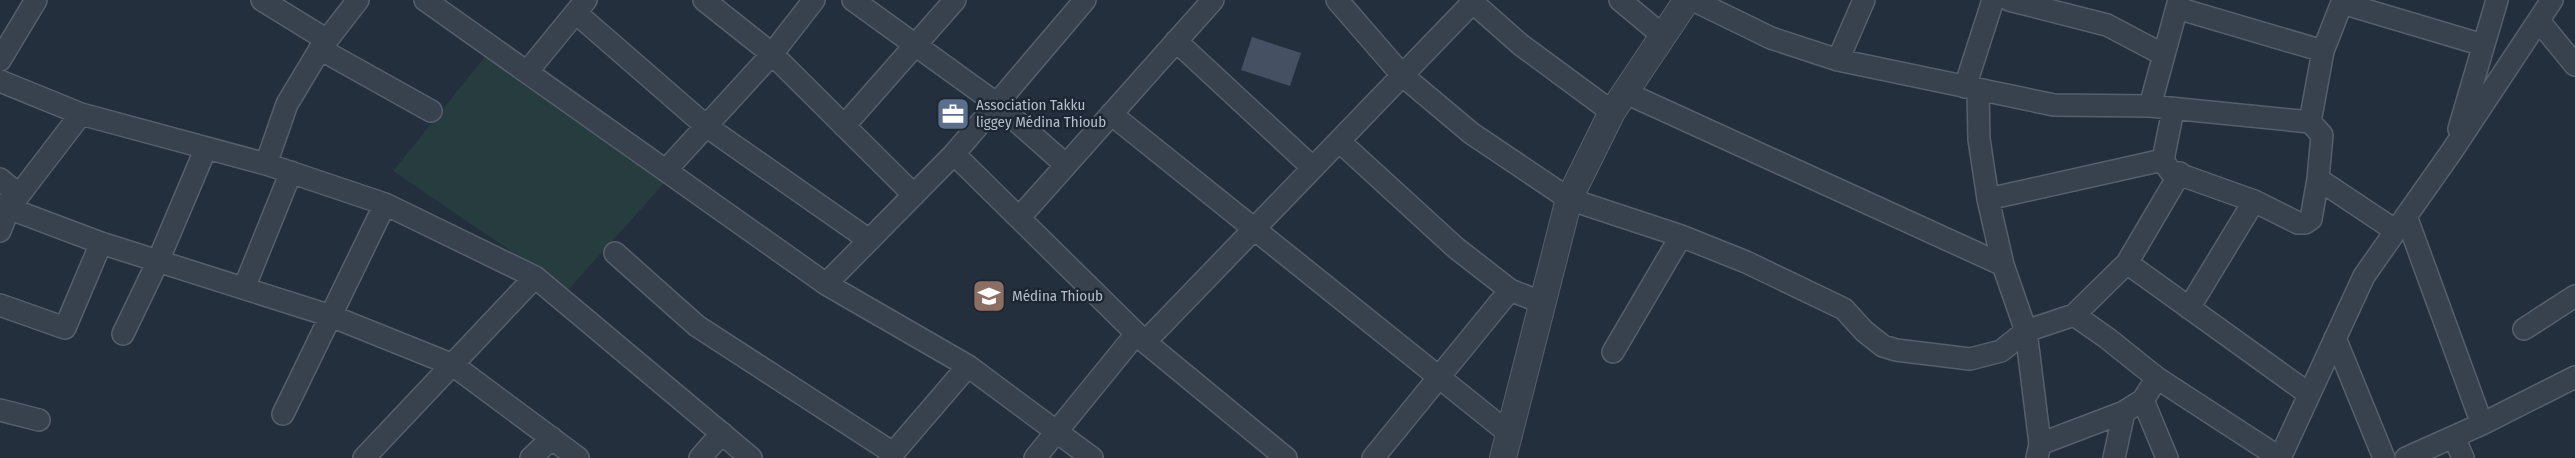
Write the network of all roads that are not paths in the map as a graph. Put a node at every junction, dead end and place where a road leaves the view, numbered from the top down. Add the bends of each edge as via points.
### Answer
1 (36, 0) edge
2 (262, 0) edge
3 (358, 0) edge
4 (425, 0) edge
5 (704, 0) edge
6 (814, 0) edge
7 (854, 0) edge
8 (955, 0) edge
9 (1085, 0) edge
10 (1213, 0) edge
11 (1337, 0) edge
12 (1620, 0) edge
13 (1687, 0) edge
14 (1693, 0) edge
15 (1864, 0) edge
16 (1993, 0) edge
17 (2009, 0) edge
18 (2497, 0) edge
19 (2552, 0) edge
20 (1472, 1) edge
21 (2342, 1) edge
22 (2178, 4) edge
23 (581, 6) edge
24 (2539, 21) junction
25 (1662, 35) junction
26 (1176, 41) junction
27 (324, 45) junction
28 (915, 45) junction
29 (2483, 45) junction
30 (2323, 51) junction
31 (772, 54) junction
32 (2164, 55) junction
33 (0, 60) edge
34 (1838, 60) junction
35 (2575, 65) edge
36 (527, 72) junction
37 (1402, 75) junction
38 (0, 81) edge
39 (1971, 88) junction
40 (1618, 102) junction
41 (997, 104) junction
42 (2150, 106) junction
43 (2173, 110) junction
44 (431, 111) dead end
45 (81, 114) junction
46 (1111, 114) junction
47 (2310, 122) junction
48 (706, 126) junction
49 (844, 126) junction
50 (1339, 141) junction
51 (206, 148) junction
52 (2452, 151) junction
53 (954, 154) junction
54 (2163, 159) junction
55 (266, 164) junction
56 (1066, 165) junction
57 (1313, 168) junction
58 (666, 170) junction
59 (291, 172) junction
60 (2181, 173) junction
61 (0, 179) edge
62 (2318, 179) junction
63 (914, 195) junction
64 (1988, 199) junction
65 (1569, 200) junction
66 (2254, 201) junction
67 (9, 203) edge
68 (385, 204) junction
69 (1019, 218) junction
70 (2401, 224) junction
71 (1253, 230) junction
72 (0, 231) edge
73 (1681, 236) junction
74 (869, 240) junction
75 (101, 243) junction
76 (615, 253) dead end
77 (158, 261) junction
78 (2127, 263) junction
79 (2003, 265) junction
80 (535, 277) junction
81 (826, 284) junction
82 (244, 288) junction
83 (1509, 290) junction
84 (2575, 296) edge
85 (1543, 303) junction
86 (0, 305) edge
87 (2189, 308) junction
88 (2074, 315) junction
89 (331, 316) junction
90 (2524, 329) dead end
91 (2026, 331) junction
92 (123, 334) dead end
93 (1140, 338) junction
94 (2336, 338) junction
95 (1613, 352) dead end
96 (453, 365) junction
97 (968, 366) junction
98 (1439, 378) junction
99 (2157, 378) junction
100 (2575, 378) edge
101 (2309, 394) junction
102 (2143, 400) junction
103 (0, 410) edge
104 (2124, 412) junction
105 (283, 414) dead end
106 (39, 420) dead end
107 (2482, 424) junction
108 (1056, 431) junction
109 (722, 433) junction
110 (2454, 437) junction
111 (552, 438) junction
112 (1507, 446) edge
113 (2038, 451) edge
114 (891, 456) edge
115 (364, 458) edge
116 (531, 458) edge
117 (578, 458) edge
118 (700, 458) edge
119 (751, 458) edge
120 (1035, 458) edge
121 (1092, 458) edge
122 (1286, 458) edge
123 (1373, 458) edge
124 (2114, 458) edge
125 (2167, 458) edge
126 (2280, 458) edge
127 (2384, 458) edge
128 (2406, 458) edge
129 (2463, 458) edge

1 - 33 street
2 - 27 street
3 - 27 street
4 - 36 street
5 - 31 street
6 - 31 street
7 - 28 street
8 - 28 street
9 - 41 street
10 - 26 street
11 - 37 street
12 - 25 street
13 - 25 street
14 - 34 street via 1771,38
15 - 34 street
16 - 39 street
17 - 32 street via 2107,25
18 - 29 street
19 - 24 street
20 - 37 street
20 - 40 street via 1521,45
21 - 29 street
21 - 30 street
22 - 30 street
22 - 32 street
23 - 36 street
23 - 48 street
24 - 35 street
24 - 52 street
25 - 40 street
26 - 46 street
26 - 57 street
27 - 44 street
27 - 55 street via 288,104
28 - 41 street
28 - 49 street
29 - 52 street
30 - 47 street
31 - 48 street
31 - 49 street
32 - 42 street
34 - 39 street
36 - 58 street
37 - 50 street
37 - 65 street via 1471,133
38 - 45 street
39 - 42 street via 2054,105
39 - 64 street
40 - 65 street
40 - 79 street
41 - 53 street
41 - 56 street
42 - 43 street
43 - 47 street
43 - 54 street
45 - 51 street
45 - 67 street
46 - 56 street
46 - 71 street
47 - 62 street via 2322,135
48 - 58 street
48 - 74 street
49 - 63 street
50 - 57 street
50 - 83 street via 1456,248
51 - 55 street
51 - 77 street
52 - 70 street
53 - 63 street
53 - 69 street
54 - 60 street via 2170,171
54 - 64 street
55 - 59 street
56 - 69 street
57 - 71 street
58 - 81 street
59 - 68 street
59 - 82 street
60 - 66 street
60 - 78 street
61 - 67 street
62 - 66 street via 2311,219 2305,223
62 - 70 street
63 - 74 street
64 - 79 street
65 - 73 street
65 - 85 street
66 - 87 street
67 - 72 street
67 - 75 street
68 - 80 street
68 - 89 street
69 - 93 street
70 - 94 street via 2364,276
70 - 107 street
71 - 93 street
71 - 98 street
73 - 91 street via 1844,309 1883,346 1896,350 1970,359 2001,351
73 - 95 street
74 - 81 street
75 - 77 street
75 - 86 street via 65,327
76 - 114 street via 697,326
77 - 82 street
77 - 92 street
78 - 87 street
78 - 88 street
79 - 91 street
80 - 96 street
80 - 109 street
81 - 97 street
82 - 89 street
83 - 85 street
83 - 98 street
84 - 90 street
85 - 112 street
87 - 101 street
88 - 91 street
88 - 99 street
89 - 96 street
89 - 105 street
91 - 113 street
93 - 108 street
93 - 122 street
94 - 101 street
94 - 127 street
96 - 111 street
96 - 115 street
97 - 108 street
97 - 114 street
98 - 112 street
98 - 123 street
99 - 102 street
99 - 126 street
100 - 107 street
101 - 126 street
102 - 104 street
102 - 125 street
103 - 106 street
104 - 113 street
104 - 124 street
107 - 110 street
108 - 120 street
108 - 121 street
109 - 118 street
109 - 119 street
110 - 128 street
110 - 129 street
111 - 116 street
111 - 117 street

